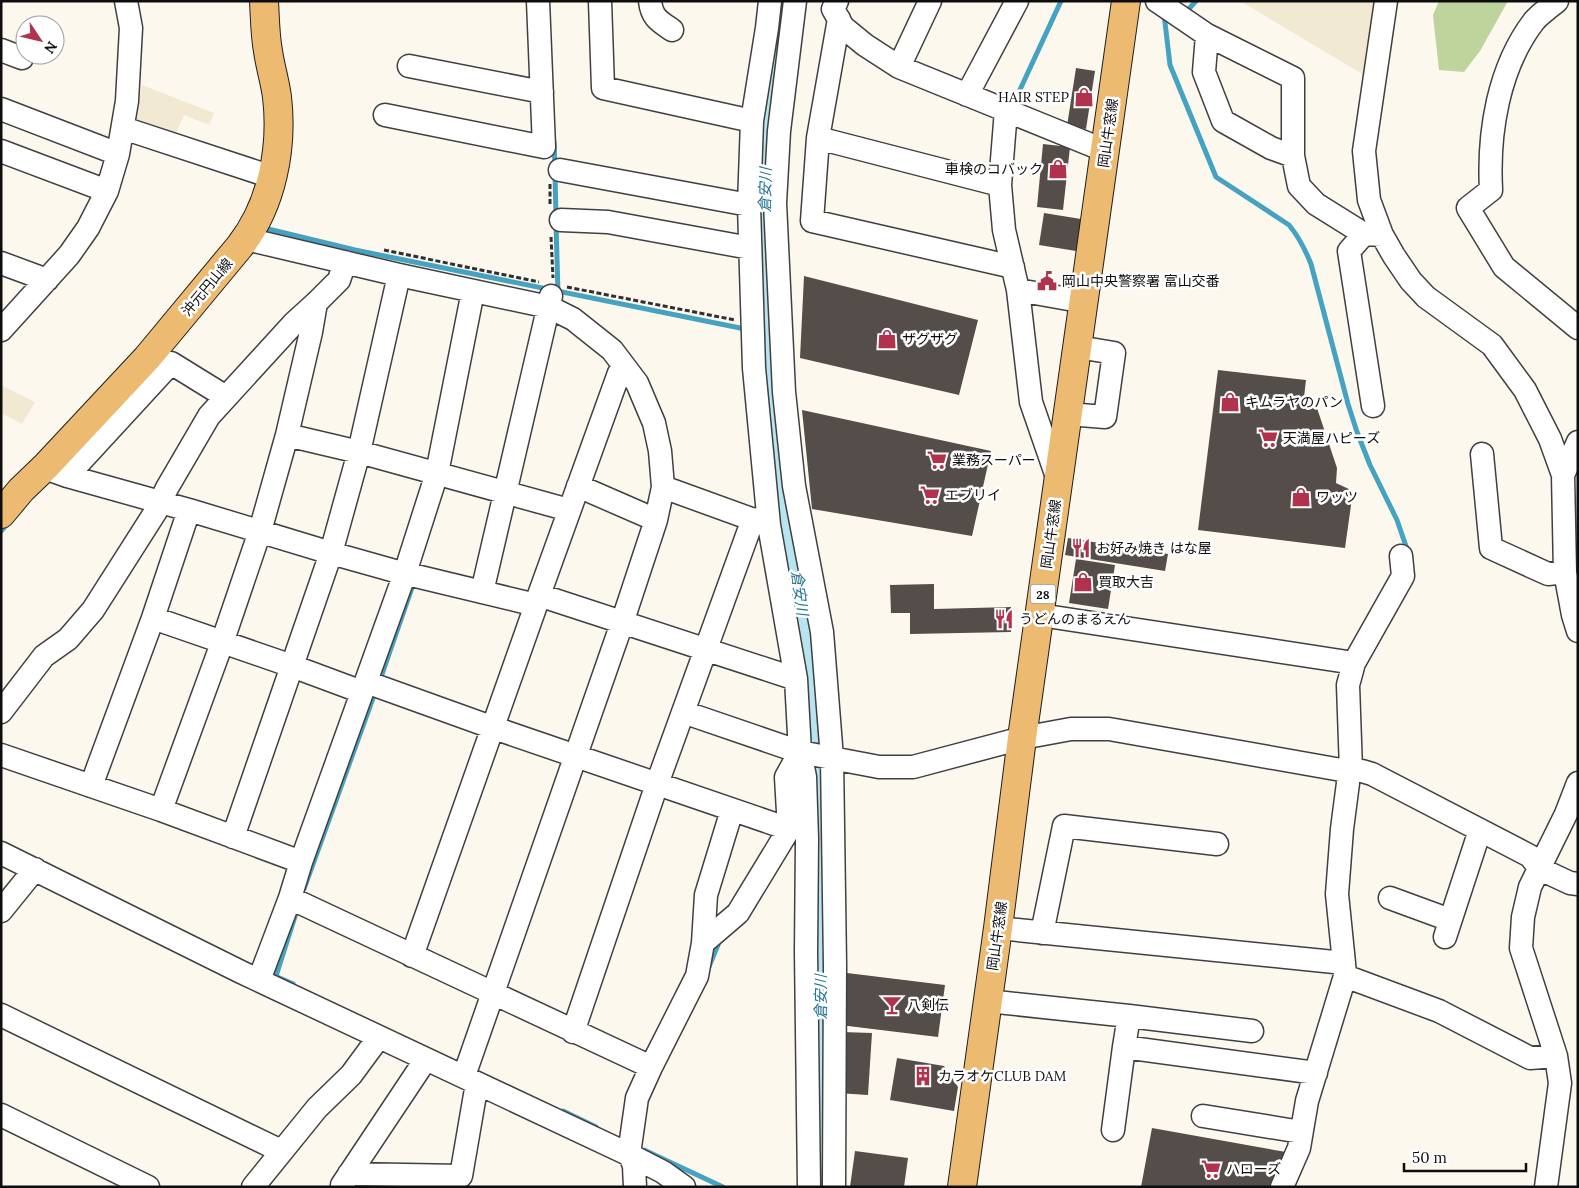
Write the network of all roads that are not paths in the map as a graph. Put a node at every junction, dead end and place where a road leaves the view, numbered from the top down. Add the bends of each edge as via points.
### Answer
1 (126, 1) edge
2 (264, 1) edge
3 (538, 1) edge
4 (600, 1) edge
5 (650, 1) edge
6 (770, 1) edge
7 (795, 1) edge
8 (930, 1) edge
9 (1017, 1) edge
10 (1126, 1) edge
11 (1158, 1) edge
12 (1386, 1) edge
13 (1557, 1) edge
14 (832, 7) edge
15 (672, 30) dead end
16 (1207, 36) junction
17 (1, 50) edge
18 (15, 55) edge
19 (409, 66) dead end
20 (899, 67) junction
21 (542, 92) junction
22 (967, 95) junction
23 (1, 109) edge
24 (1009, 112) junction
25 (385, 115) dead end
26 (747, 120) junction
27 (127, 130) junction
28 (818, 138) junction
29 (1106, 151) junction
30 (1, 152) edge
31 (118, 154) junction
32 (1292, 156) junction
33 (560, 170) dead end
34 (272, 177) junction
35 (1000, 185) junction
36 (107, 191) junction
37 (744, 204) junction
38 (561, 220) dead end
39 (1373, 235) junction
40 (246, 239) junction
41 (745, 248) junction
42 (345, 262) junction
43 (1, 263) edge
44 (1013, 268) junction
45 (399, 275) junction
46 (47, 280) junction
47 (1022, 290) junction
48 (473, 291) junction
49 (551, 293) junction
50 (1084, 302) junction
51 (316, 303) junction
52 (9, 310) edge
53 (1578, 328) edge
54 (1, 330) edge
55 (1078, 347) junction
56 (625, 367) junction
57 (769, 367) junction
58 (226, 397) junction
59 (1373, 406) dead end
60 (1068, 414) junction
61 (286, 435) junction
62 (1578, 442) edge
63 (359, 452) junction
64 (1482, 454) dead end
65 (57, 472) junction
66 (437, 472) junction
67 (1563, 475) junction
68 (1059, 482) junction
69 (578, 486) junction
70 (663, 487) junction
71 (510, 493) junction
72 (160, 502) junction
73 (189, 510) junction
74 (569, 510) junction
75 (1, 514) edge
76 (656, 520) junction
77 (761, 522) junction
78 (260, 531) junction
79 (331, 553) junction
80 (1401, 556) dead end
81 (1565, 572) junction
82 (413, 575) junction
83 (484, 587) junction
84 (538, 600) junction
85 (1040, 615) junction
86 (1576, 615) edge
87 (153, 618) junction
88 (622, 623) junction
89 (222, 643) junction
90 (706, 650) junction
91 (1354, 663) junction
92 (292, 666) junction
93 (796, 679) junction
94 (371, 687) junction
95 (3, 705) edge
96 (683, 712) junction
97 (494, 728) junction
98 (1022, 738) junction
99 (1, 755) edge
100 (576, 755) junction
101 (816, 755) junction
102 (1353, 770) junction
103 (1578, 783) edge
104 (657, 784) junction
105 (91, 786) junction
106 (161, 810) junction
107 (732, 810) junction
108 (789, 829) junction
109 (1480, 830) junction
110 (233, 837) junction
111 (1217, 844) dead end
112 (1, 853) edge
113 (301, 862) junction
114 (1540, 869) junction
115 (35, 870) junction
116 (1578, 884) edge
117 (1390, 898) dead end
118 (297, 902) junction
119 (2, 909) edge
120 (998, 928) junction
121 (1042, 933) junction
122 (703, 943) junction
123 (412, 956) junction
124 (1348, 974) junction
125 (259, 980) junction
126 (492, 994) junction
127 (988, 1001) junction
128 (1, 1016) edge
129 (1129, 1016) junction
130 (1252, 1031) dead end
131 (573, 1032) junction
132 (379, 1036) junction
133 (1124, 1047) junction
134 (1556, 1056) junction
135 (426, 1059) junction
136 (651, 1067) junction
137 (468, 1073) junction
138 (1316, 1073) junction
139 (1, 1115) edge
140 (1203, 1116) dead end
141 (1113, 1130) dead end
142 (1302, 1132) junction
143 (281, 1151) junction
144 (630, 1156) junction
145 (345, 1181) edge
146 (148, 1187) edge
147 (253, 1187) edge
148 (635, 1187) edge
149 (684, 1187) edge
150 (809, 1187) edge
151 (834, 1187) edge
152 (962, 1187) edge
153 (1282, 1187) edge
154 (1546, 1187) edge

1 - 27 street via 131,28
2 - 34 main road, 沖元円山線 via 267,49 277,97 278,133
3 - 21 street
4 - 26 street via 603,88
5 - 15 street via 656,19
6 - 26 street
7 - 57 street via 779,131
8 - 20 street
9 - 22 street
10 - 29 main road, 岡山牛窓線 / 28
11 - 16 street
12 - 39 street via 1364,151
13 - 53 street via 1534,20 1512,57 1495,116 1491,190 1468,208 1504,267
14 - 20 street via 843,27
14 - 28 street
16 - 32 street via 1204,72 1223,121
16 - 32 street via 1293,78
17 - 18 street
19 - 21 street
20 - 22 street
21 - 25 street via 544,147
22 - 24 street
23 - 31 street
24 - 29 street
24 - 35 street
26 - 37 street
27 - 31 street
27 - 34 street
28 - 35 street
28 - 44 street via 812,220
29 - 50 main road, 岡山牛窓線 / 28
30 - 36 street
31 - 36 street
32 - 39 street via 1300,186 1316,204
33 - 37 street
34 - 40 main road, 沖元円山線 via 267,197
35 - 44 street via 1004,230
36 - 46 street via 88,228
37 - 41 street
38 - 41 street via 608,222
39 - 59 street via 1349,251
39 - 67 street via 1426,297 1492,345 1525,390 1550,439
40 - 42 street
40 - 65 main road, 沖元円山線
41 - 57 street
42 - 45 street
42 - 51 street via 338,280
43 - 46 street
44 - 47 street
45 - 48 street
45 - 63 street
46 - 52 street
47 - 50 street
47 - 68 street via 1032,402
48 - 49 street
48 - 66 street
49 - 56 street via 573,319 612,350
49 - 71 street
50 - 55 main road, 岡山牛窓線 / 28
51 - 58 street
51 - 61 street
52 - 54 street
55 - 60 main road, 岡山牛窓線 / 28
55 - 60 street via 1114,353 1105,417
56 - 69 street via 619,373
56 - 70 street via 637,383 654,423
57 - 77 street
57 - 101 street via 784,392 794,486 822,632
58 - 65 street via 171,363
58 - 72 street via 209,416
60 - 68 main road, 岡山牛窓線 / 28
61 - 63 street
61 - 78 street
62 - 67 street
63 - 66 street
63 - 79 street
64 - 81 street via 1491,548 1548,574
65 - 72 street
65 - 75 main road, 沖元円山線 via 21,490
66 - 71 street
66 - 82 street
67 - 81 street
68 - 85 main road, 岡山牛窓線 / 28
69 - 74 street
69 - 76 street
70 - 76 street
70 - 77 street
71 - 74 street
71 - 83 street
72 - 73 street
72 - 95 street via 93,610 68,639 44,656
73 - 78 street
73 - 87 street
74 - 84 street
76 - 88 street
77 - 90 street
77 - 93 street
78 - 79 street
78 - 89 street
79 - 82 street
79 - 92 street
80 - 91 street via 1403,576
81 - 86 street
82 - 83 street
82 - 94 street
83 - 84 street
84 - 88 street
84 - 97 street
85 - 91 street
85 - 98 main road, 岡山牛窓線 / 28
87 - 89 street
87 - 105 street
88 - 90 street
88 - 100 street
89 - 92 street
89 - 106 street
90 - 93 street
90 - 96 street
91 - 102 street via 1348,685
92 - 94 street
92 - 110 street
93 - 101 street
94 - 97 street
94 - 113 street
96 - 101 street
96 - 104 street
97 - 100 street
97 - 123 street
98 - 101 street via 913,767 879,768
98 - 102 street via 1071,729 1109,729
98 - 120 main road, 岡山牛窓線 / 28
99 - 105 street
100 - 104 street
100 - 126 street
101 - 108 street via 786,777
101 - 150 street via 805,777
101 - 151 street via 835,965
102 - 109 street via 1372,774
102 - 124 street via 1348,783 1342,829 1337,894
103 - 114 street
104 - 107 street
104 - 131 street
105 - 106 street
106 - 110 street
107 - 108 street
107 - 122 street via 706,895
108 - 122 street via 738,912
109 - 114 street via 1530,856
109 - 117 street via 1447,929
110 - 113 street
111 - 121 street via 1064,826
112 - 115 street
113 - 118 street
114 - 116 street via 1570,884
114 - 134 street via 1528,894 1521,948
115 - 119 street
115 - 125 street
118 - 123 street
118 - 125 street
120 - 121 street
120 - 127 main road, 岡山牛窓線 / 28
121 - 124 street
122 - 136 street via 697,976
123 - 126 street
124 - 134 street via 1438,1011 1530,1058
124 - 138 street
125 - 132 street
126 - 131 street
126 - 137 street
127 - 129 street
127 - 152 main road, 岡山牛窓線 / 28
128 - 143 street
129 - 130 street
129 - 133 street
131 - 136 street
132 - 135 street
132 - 143 street via 351,1075 317,1108
133 - 138 street
133 - 141 street
134 - 154 street via 1560,1084
135 - 137 street
135 - 145 street
136 - 144 street via 638,1098
137 - 144 street
137 - 145 street via 461,1176
138 - 142 street
139 - 146 street
140 - 142 street
142 - 153 street
143 - 147 street
144 - 148 street
144 - 149 street via 663,1172

